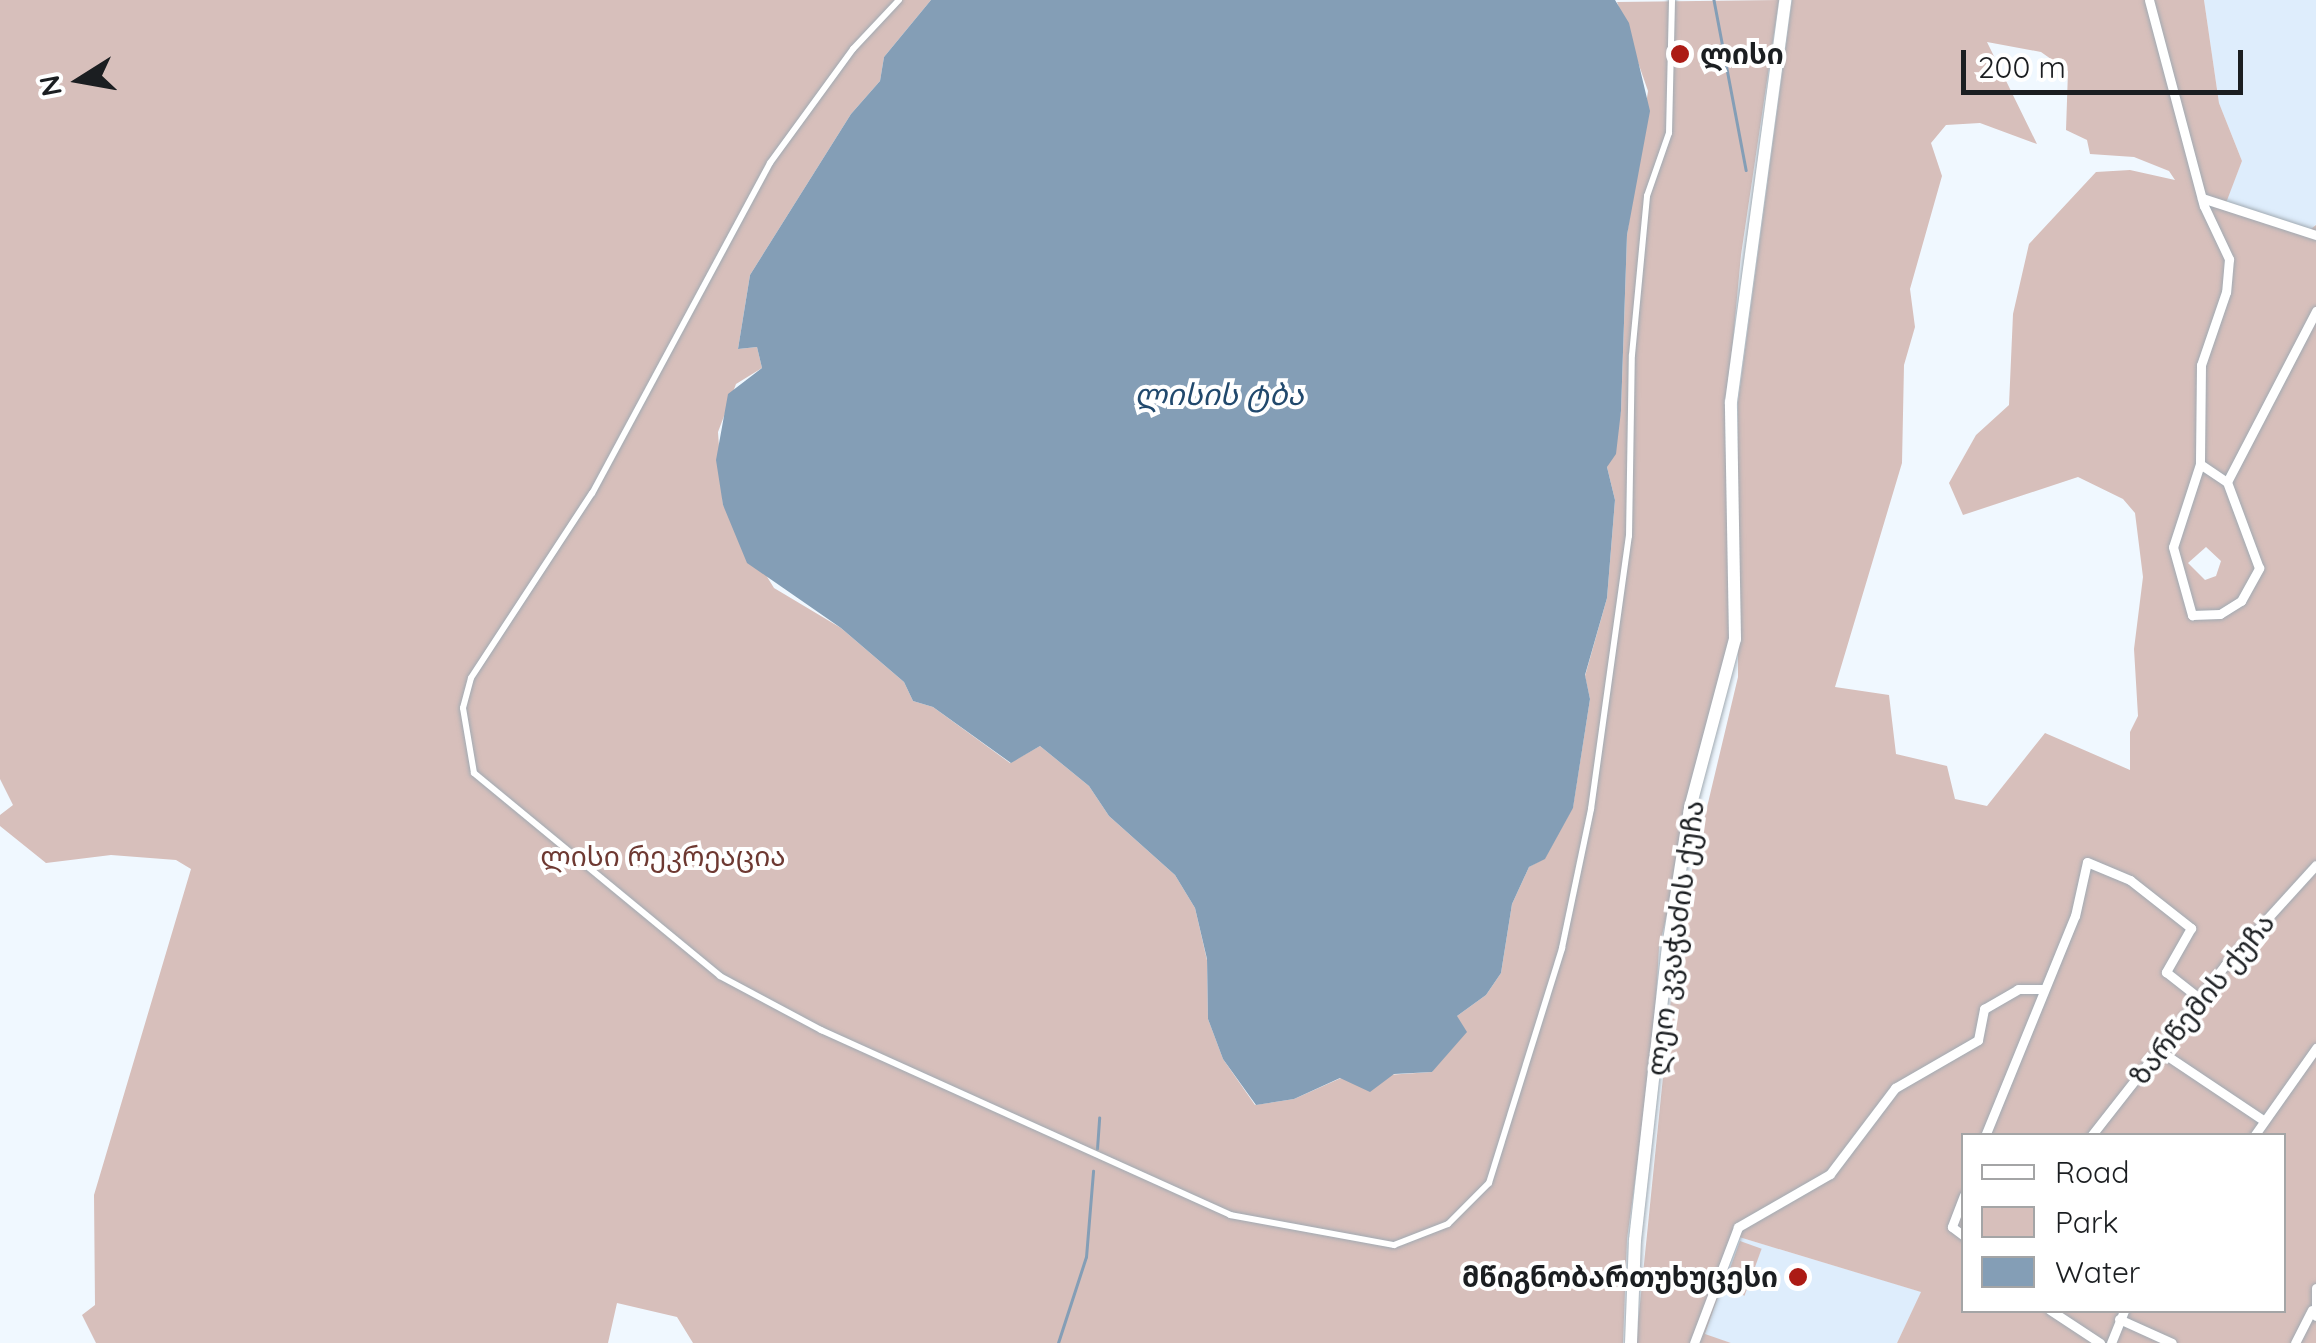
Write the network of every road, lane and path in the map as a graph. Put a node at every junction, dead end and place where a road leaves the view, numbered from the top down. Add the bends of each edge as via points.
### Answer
1 (899, 0) edge
2 (1672, 0) edge
3 (1784, 0) edge
4 (2149, 0) edge
5 (2202, 198) junction
6 (2316, 235) edge
7 (2316, 311) edge
8 (2312, 332) edge
9 (2200, 464) junction
10 (2227, 482) junction
11 (2316, 865) edge
12 (2043, 989) junction
13 (2199, 998) junction
14 (2316, 1048) edge
15 (2160, 1051) junction
16 (2263, 1120) junction
17 (1986, 1133) edge
18 (2093, 1133) edge
19 (2256, 1133) edge
20 (1961, 1203) edge
21 (1961, 1234) edge
22 (2316, 1288) edge
23 (2055, 1313) edge
24 (2314, 1313) edge
25 (2121, 1315) edge
26 (1631, 1343) edge
27 (1694, 1343) edge
28 (2100, 1343) edge
29 (2110, 1343) edge
30 (2172, 1343) edge
31 (2296, 1343) edge

1 - 2 street via 853,48 770,163 592,493 471,678 463,708 474,773 720,976 820,1030 1230,1215 1394,1246 1448,1224 1488,1183 1562,948 1591,809 1630,536 1635,320 1647,196 1669,133
3 - 26 main road, ლეო კვაჭაძის ქუჩა via 1731,402 1735,639 1690,808 1668,948 1635,1240
4 - 5 street
5 - 6 street
5 - 9 street via 2222,234 2229,266 2201,365
7 - 8 street
8 - 10 street
9 - 10 street
9 - 10 street via 2173,547 2192,614 2220,614 2241,601 2259,568
11 - 13 street, ზარწემის ქუჩა
12 - 13 street via 2075,916 2087,862 2130,880 2191,928 2166,972
12 - 17 street
12 - 27 street via 2018,990 1984,1009 1978,1040 1895,1088 1830,1174 1738,1228
13 - 15 street, ზარწემის ქუჩა
14 - 16 street
15 - 16 street
15 - 18 street, ზარწემის ქუჩა
16 - 19 street
20 - 21 street via 1952,1227
22 - 24 street
23 - 28 street
24 - 31 street
25 - 29 street
25 - 30 street

